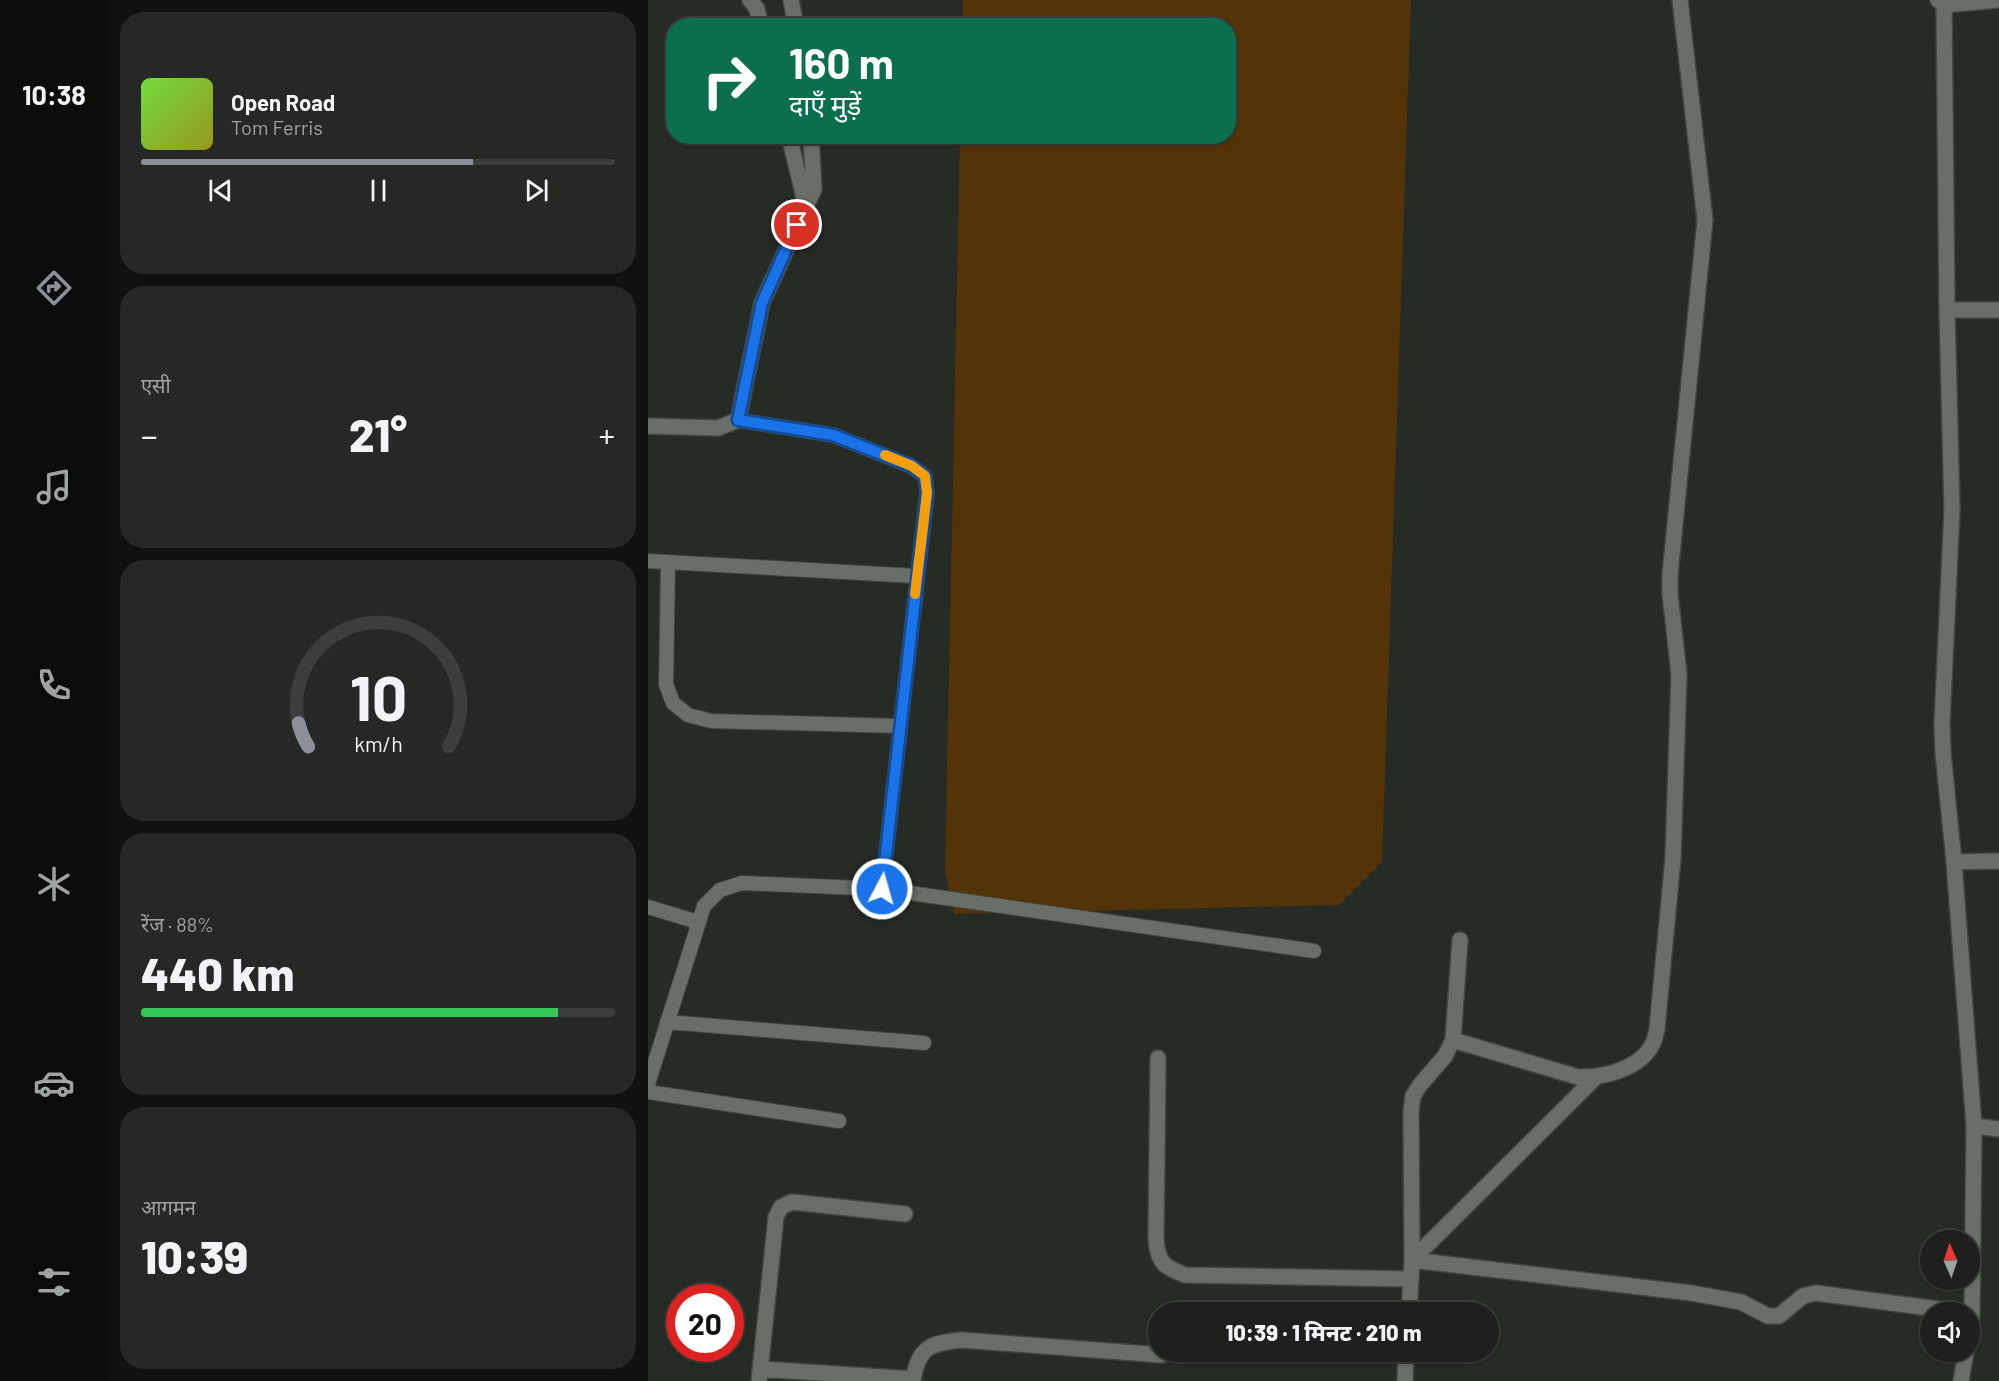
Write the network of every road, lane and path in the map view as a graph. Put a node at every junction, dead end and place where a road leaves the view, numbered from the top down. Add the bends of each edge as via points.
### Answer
1 (750, 0) edge
2 (791, 0) edge
3 (1680, 0) edge
4 (1999, 0) edge
5 (1946, 2) edge
6 (759, 18) edge
7 (794, 18) edge
8 (791, 144) edge
9 (811, 144) edge
10 (806, 206) junction
11 (1947, 310) junction
12 (1999, 310) edge
13 (738, 420) junction
14 (648, 426) edge
15 (648, 561) edge
16 (668, 562) junction
17 (916, 576) junction
18 (900, 726) junction
19 (1999, 861) edge
20 (1954, 862) junction
21 (882, 889) junction
22 (648, 907) edge
23 (698, 922) junction
24 (1460, 940) dead end
25 (1314, 951) dead end
26 (667, 1022) junction
27 (1453, 1040) junction
28 (924, 1043) dead end
29 (1158, 1058) dead end
30 (1595, 1078) junction
31 (648, 1084) edge
32 (648, 1092) edge
33 (839, 1121) dead end
34 (1974, 1126) junction
35 (1999, 1129) edge
36 (905, 1214) dead end
37 (1412, 1260) junction
38 (1411, 1279) junction
39 (1410, 1302) edge
40 (1968, 1302) edge
41 (1920, 1309) edge
42 (1148, 1354) edge
43 (1406, 1362) edge
44 (1964, 1362) edge
45 (759, 1375) edge
46 (913, 1380) edge
47 (1405, 1381) edge
48 (1961, 1381) edge

1 - 6 street
2 - 7 street
3 - 30 street via 1705,220 1670,575 1680,674 1673,858 1653,1043 1642,1058 1615,1073
4 - 5 street
5 - 11 street
8 - 10 street
9 - 10 street via 814,189
10 - 13 street via 762,303
11 - 12 street
11 - 20 street via 1952,510 1942,723
13 - 14 street via 718,429
13 - 17 lane via 833,435 912,466 925,476 927,493
15 - 16 lane
16 - 17 lane
16 - 18 lane via 666,684 674,703 688,715 711,722
17 - 18 lane
18 - 21 lane
19 - 20 street
20 - 34 street
21 - 23 lane via 742,883 720,890 704,906
21 - 25 lane
22 - 23 lane
23 - 26 lane
24 - 27 street
26 - 28 lane
26 - 31 lane
27 - 30 street via 1578,1077
27 - 37 street via 1413,1096
29 - 38 street via 1156,1240 1158,1256 1168,1269 1185,1275
30 - 37 street
32 - 33 lane
34 - 35 street
34 - 40 street
36 - 45 street via 792,1202 781,1207 776,1217
37 - 38 street
37 - 41 street via 1691,1293 1741,1302 1768,1316 1779,1316 1803,1296 1816,1293
38 - 39 street
42 - 46 street via 962,1340 939,1342 923,1350
43 - 47 street
44 - 48 street
45 - 46 street

